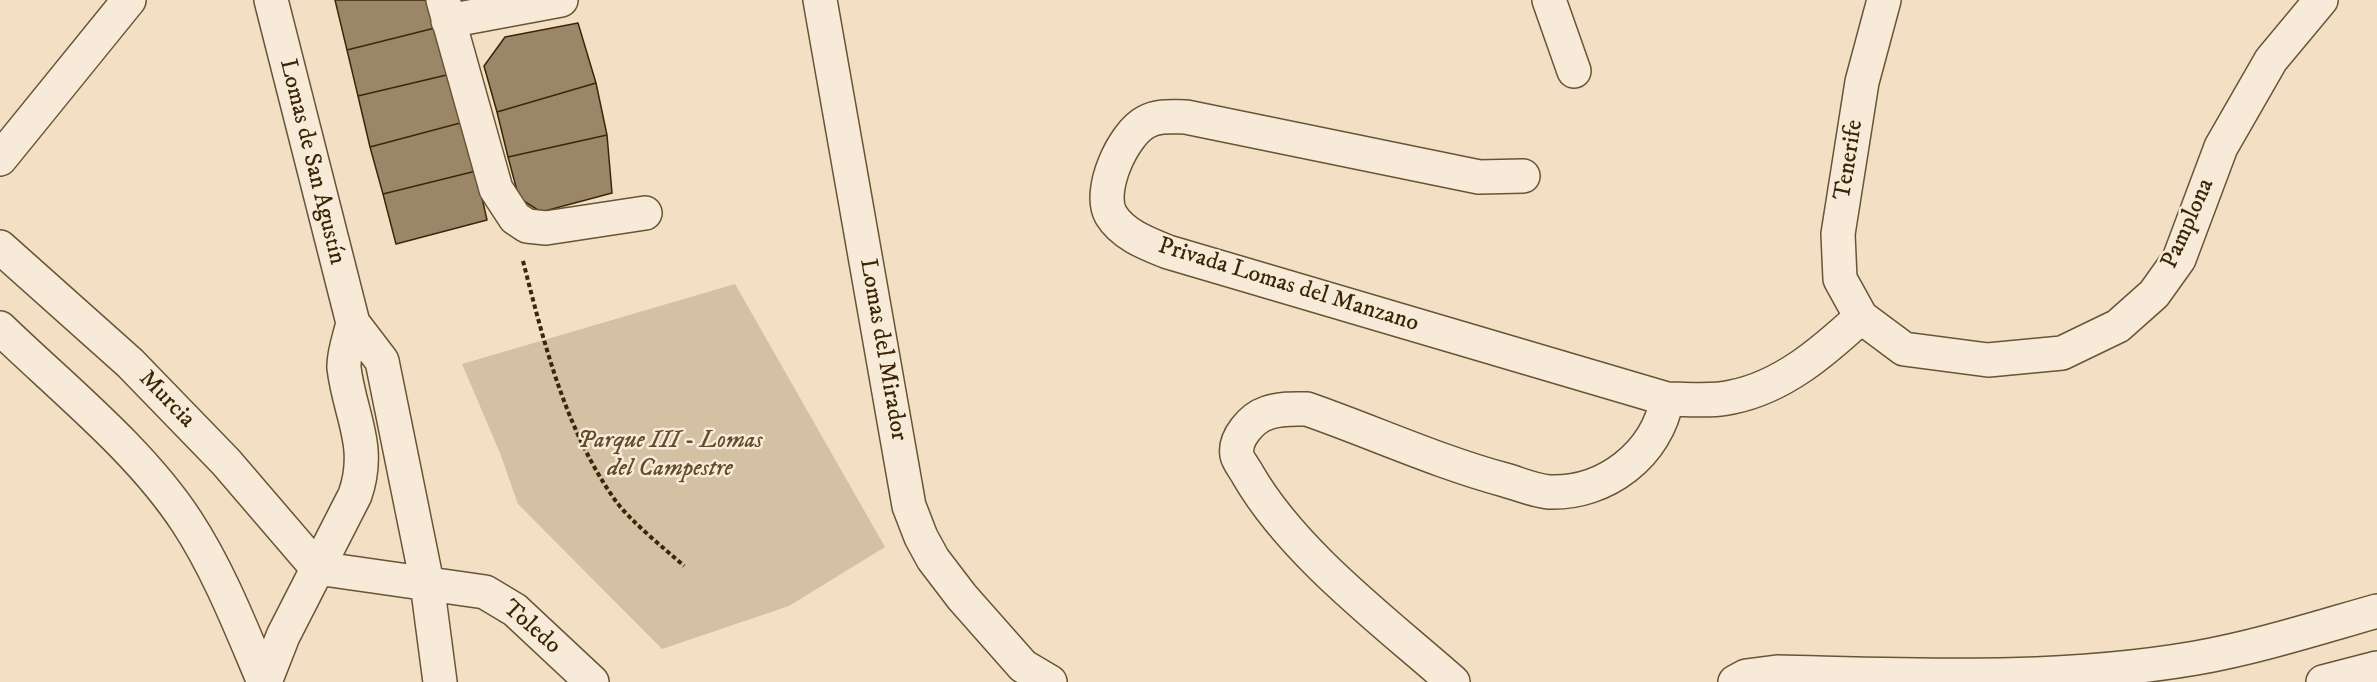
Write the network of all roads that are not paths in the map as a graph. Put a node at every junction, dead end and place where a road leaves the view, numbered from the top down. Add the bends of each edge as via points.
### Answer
1 (129, 0) edge
2 (271, 0) edge
3 (561, 0) edge
4 (820, 0) edge
5 (1549, 0) edge
6 (1884, 0) edge
7 (2321, 0) edge
8 (446, 11) edge
9 (1574, 71) dead end
10 (0, 159) edge
11 (1523, 176) dead end
12 (645, 213) dead end
13 (0, 247) edge
14 (1861, 317) junction
15 (353, 323) junction
16 (0, 328) edge
17 (1667, 399) junction
18 (317, 568) junction
19 (427, 583) junction
20 (2377, 611) edge
21 (2377, 668) edge
22 (1032, 677) edge
23 (265, 682) edge
24 (440, 682) edge
25 (592, 682) edge
26 (1453, 682) edge
27 (1735, 682) edge
28 (2323, 682) edge

1 - 10 street
2 - 15 street, Lomas de San Agustín
3 - 8 street
4 - 22 street, Lomas del Mirador via 909,506 933,559
5 - 9 street
6 - 14 street, Tenerife via 1862,82 1838,234 1840,279
7 - 14 street, Pamplona via 2271,60 2221,147 2179,259 2154,294 2118,326 2062,354 1988,360 1904,349
8 - 12 street via 496,189 514,218 527,226 546,228
11 - 17 street, Privada Lomas del Manzano via 1479,177 1186,117 1159,116 1144,123 1118,155 1107,205 1119,225 1140,240 1168,252
13 - 18 street, Murcia via 130,363 226,462
14 - 17 street via 1802,366 1762,388 1731,398
15 - 18 street, Lomas de San Agustín via 344,366 363,455 361,476
15 - 19 street, Lomas de San Agustín via 382,361
16 - 23 street via 148,470 187,522 221,584
17 - 26 street via 1664,420 1653,440 1629,465 1595,485 1549,492 1476,472 1307,409 1266,413 1240,438 1237,455 1257,491 1285,526 1349,591
18 - 19 street, Toledo
18 - 23 street, Lomas de San Agustín
19 - 24 street, Lomas de San Agustín
19 - 25 street, Toledo via 485,592 498,598
20 - 27 street via 2272,642 2194,658 2093,671 1989,676 1777,672 1746,676
21 - 28 street

